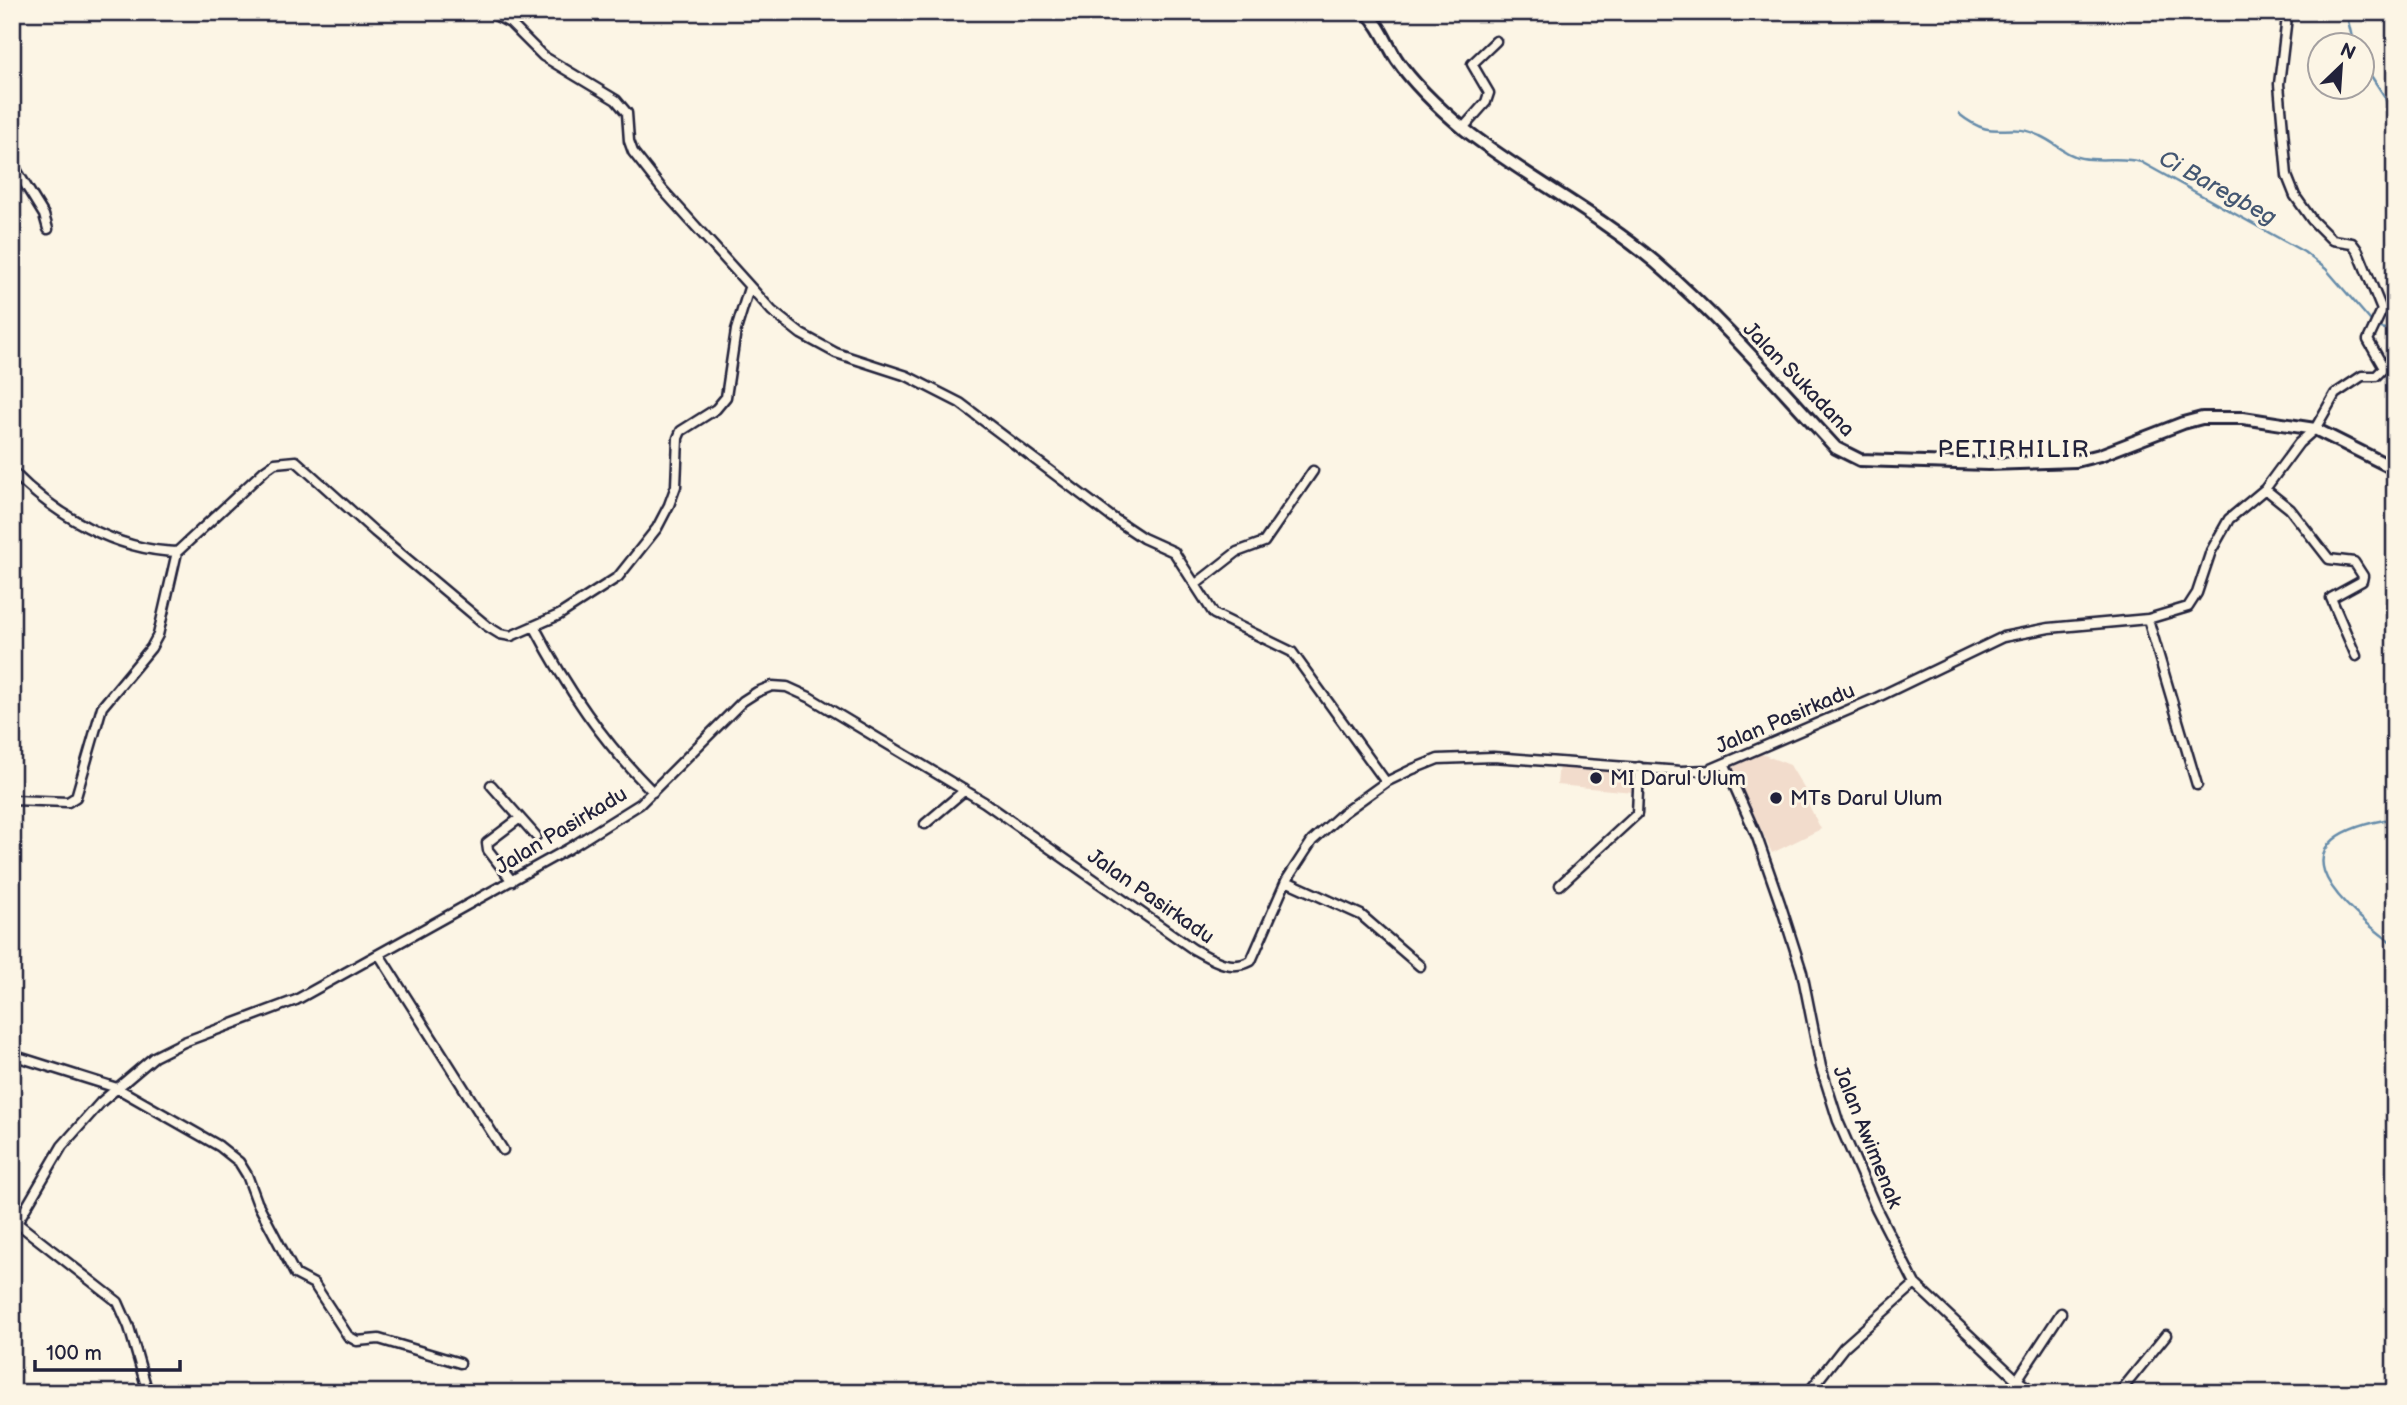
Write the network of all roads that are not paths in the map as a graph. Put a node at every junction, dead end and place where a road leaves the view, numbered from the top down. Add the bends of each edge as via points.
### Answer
1 (489, 12) edge
2 (1366, 12) edge
3 (2285, 12) edge
4 (1378, 18) edge
5 (1496, 41) dead end
6 (1463, 128) junction
7 (12, 163) edge
8 (48, 229) dead end
9 (749, 288) junction
10 (2315, 429) junction
11 (2395, 469) edge
12 (12, 471) edge
13 (1313, 471) dead end
14 (2265, 489) junction
15 (177, 552) junction
16 (1196, 584) junction
17 (2148, 620) junction
18 (534, 626) junction
19 (2356, 656) dead end
20 (1725, 765) junction
21 (1639, 767) junction
22 (1387, 782) junction
23 (491, 785) dead end
24 (2197, 785) dead end
25 (965, 790) junction
26 (653, 792) junction
27 (12, 800) edge
28 (520, 818) junction
29 (925, 824) dead end
30 (536, 836) dead end
31 (512, 881) junction
32 (1286, 881) junction
33 (1560, 885) dead end
34 (380, 956) junction
35 (1420, 966) dead end
36 (12, 1055) edge
37 (117, 1088) junction
38 (503, 1150) dead end
39 (15, 1221) edge
40 (1916, 1284) junction
41 (2061, 1314) dead end
42 (2166, 1335) dead end
43 (460, 1363) dead end
44 (2017, 1380) junction
45 (148, 1393) edge
46 (1808, 1393) edge
47 (2036, 1393) edge
48 (2119, 1393) edge

1 - 9 street via 510,23 543,56 616,100 627,113 633,152
2 - 4 main road, Jalan Sukadana
3 - 10 street, Jalan Pasirkadu via 2280,84 2287,176 2295,196 2332,240 2355,246 2382,310 2368,343 2383,364 2382,373 2362,376 2335,394
4 - 6 main road, Jalan Sukadana via 1397,60 1424,93
5 - 6 street via 1472,64 1489,93
6 - 10 main road, Jalan Sukadana via 1655,262 1848,456 1988,464 2077,461 2202,418 2243,418
7 - 8 street
9 - 16 street via 801,334 836,353 907,376 960,402 1110,516 1174,552
9 - 18 street via 736,330 726,397 716,409 681,431 676,486 657,528 618,577
10 - 11 main road, Jalan Sukadana
10 - 14 street, Jalan Pasirkadu
12 - 15 street via 53,508 88,527 151,549
13 - 16 street via 1264,542 1237,552
14 - 17 street, Jalan Pasirkadu via 2229,519 2188,607
14 - 19 street via 2290,509 2329,559 2354,562 2363,576 2362,581 2331,598
15 - 18 street via 265,470 275,463 296,461 487,625 511,636
15 - 27 street via 158,635 102,707 76,797 68,802
16 - 22 street via 1214,614 1292,652
17 - 20 street, Jalan Pasirkadu via 2049,628 2003,637
17 - 24 street
18 - 26 street via 569,692 615,753
20 - 21 street, Jalan Pasirkadu via 1692,772
20 - 40 street, Jalan Awimenak via 1757,837 1798,961 1821,1067 1839,1121 1876,1208
21 - 22 street, Jalan Pasirkadu via 1454,758 1430,762
21 - 33 street via 1637,814
22 - 32 street, Jalan Pasirkadu via 1312,841
23 - 28 street
25 - 26 street, Jalan Pasirkadu via 809,697 772,686 743,701
25 - 29 street
25 - 32 street, Jalan Pasirkadu via 1193,949 1229,966 1251,961
26 - 31 street, Jalan Pasirkadu
28 - 30 street
28 - 31 street via 487,844
31 - 34 street, Jalan Pasirkadu
32 - 35 street via 1361,915
34 - 37 street, Jalan Pasirkadu via 296,1000 154,1056
34 - 38 street
36 - 37 street
37 - 39 street, Jalan Pasirkadu via 62,1146
37 - 43 street via 239,1162 295,1274 314,1284 348,1336 357,1341 379,1339
39 - 45 street via 118,1302 130,1327
40 - 44 street, Jalan Awimenak
40 - 46 street via 1844,1347
41 - 44 street
42 - 48 street
44 - 47 street, Jalan Awimenak

